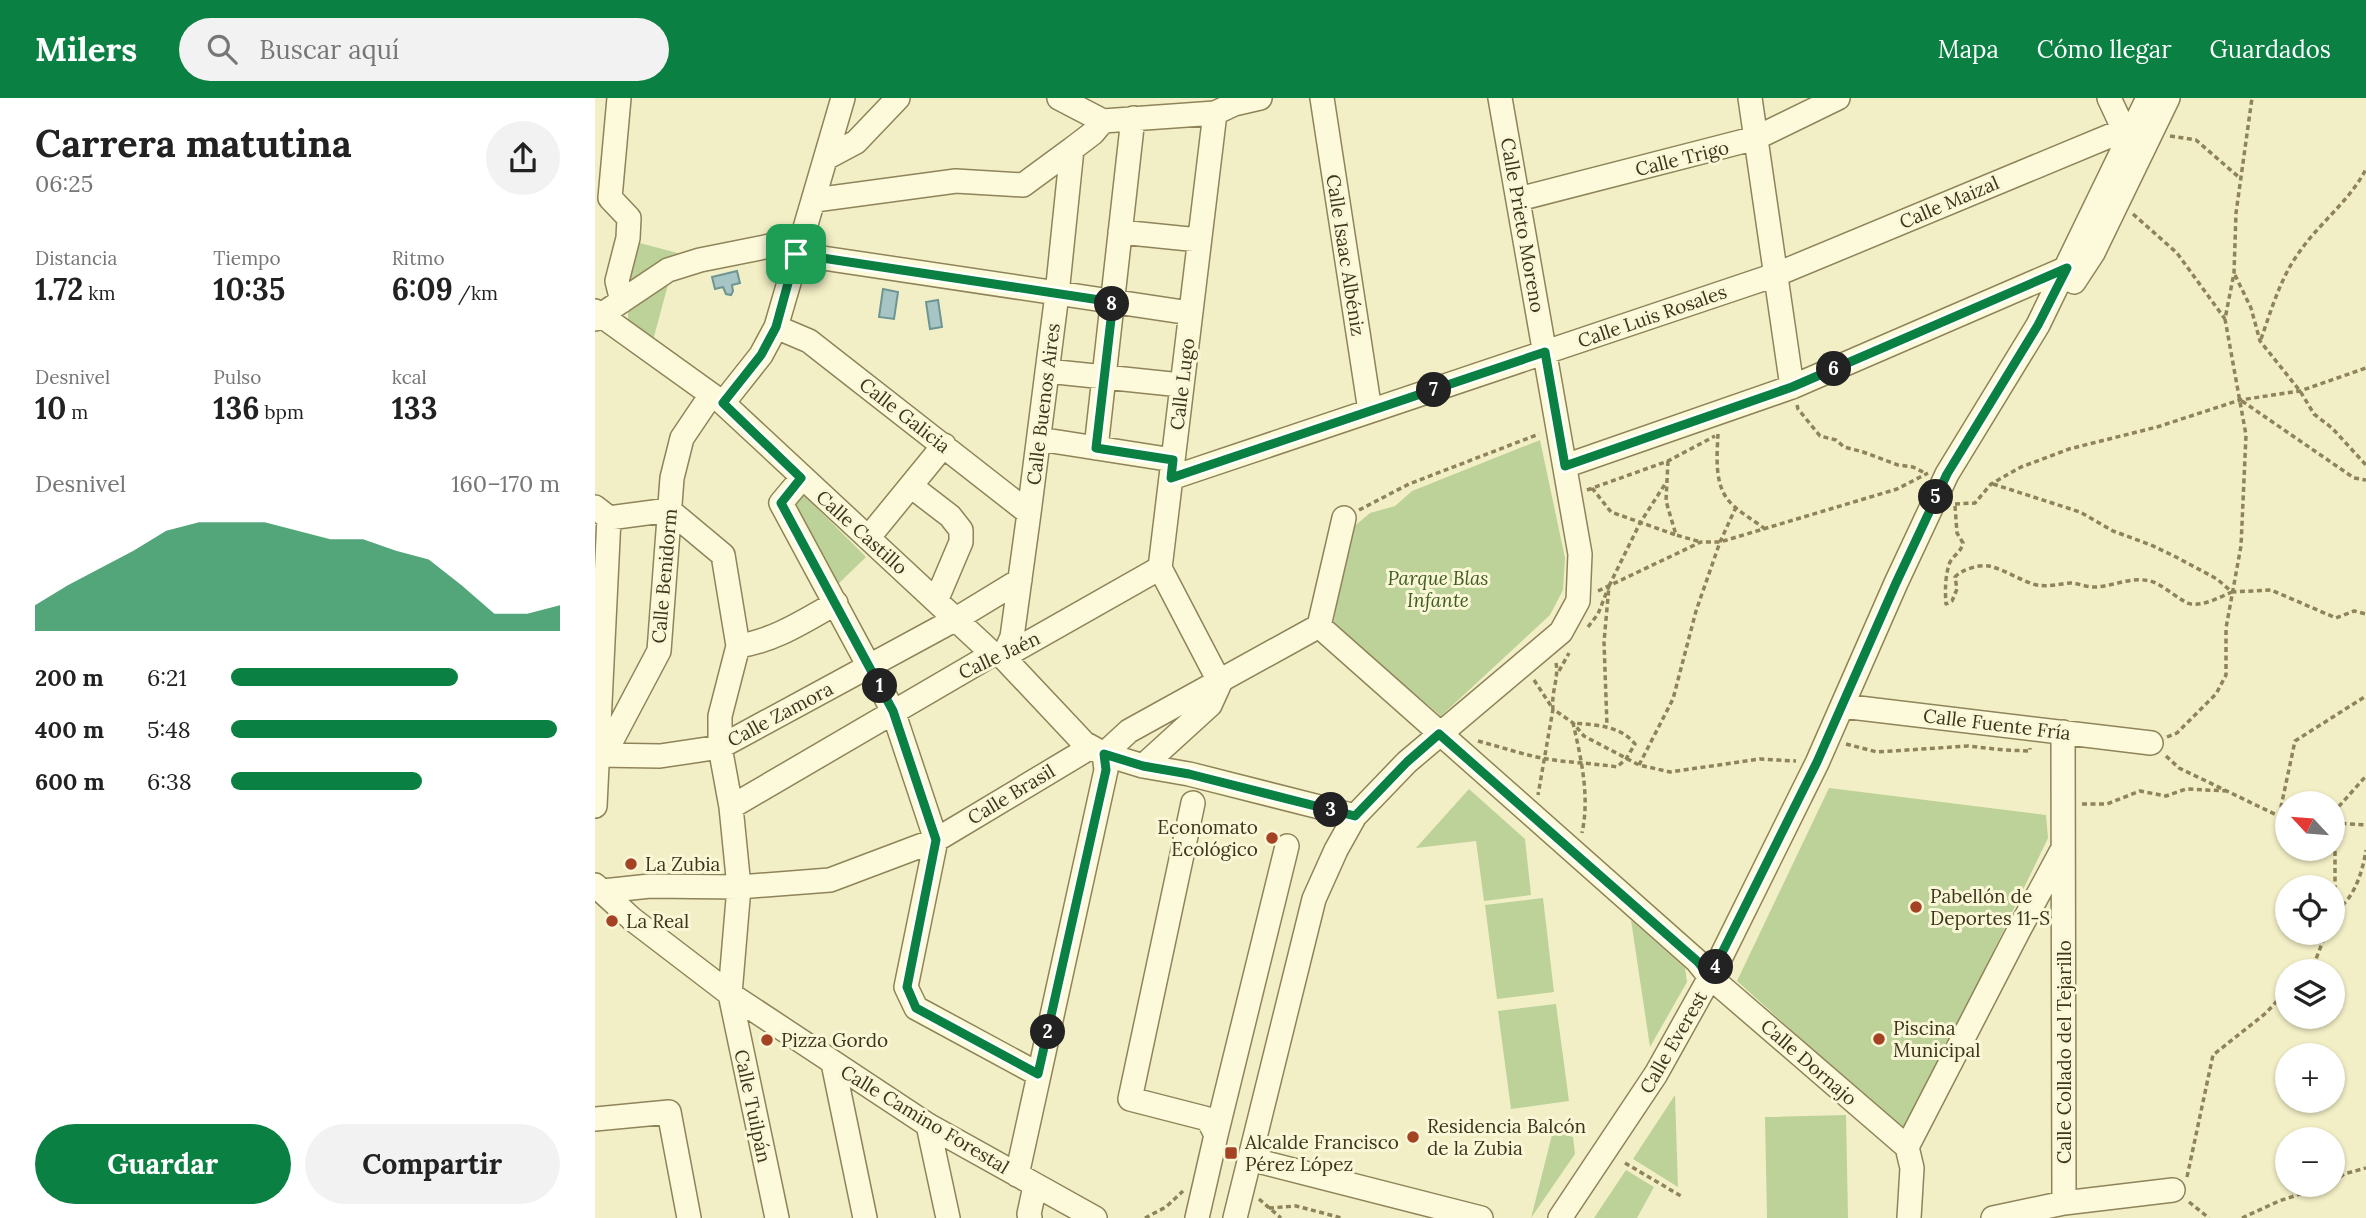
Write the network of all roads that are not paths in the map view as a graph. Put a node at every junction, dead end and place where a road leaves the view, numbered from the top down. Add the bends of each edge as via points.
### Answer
1 (619, 98) edge
2 (843, 98) edge
3 (898, 98) edge
4 (1059, 98) edge
5 (1260, 98) edge
6 (1322, 98) edge
7 (1500, 98) edge
8 (1749, 98) edge
9 (1838, 98) edge
10 (2109, 98) edge
11 (2148, 98) edge
12 (2168, 98) edge
13 (1228, 105) edge
14 (1146, 111) edge
15 (1103, 121) junction
16 (2135, 133) junction
17 (1756, 138) junction
18 (1072, 149) junction
19 (826, 158) junction
20 (1519, 199) junction
21 (815, 200) junction
22 (1120, 232) junction
23 (1199, 240) junction
24 (798, 247) junction
25 (2067, 268) junction
26 (1775, 275) junction
27 (1057, 294) junction
28 (622, 301) junction
29 (1113, 302) junction
30 (1190, 313) junction
31 (597, 315) edge
32 (2041, 318) junction
33 (776, 327) junction
34 (1545, 352) junction
35 (1047, 371) junction
36 (1104, 376) junction
37 (1181, 385) junction
38 (1792, 387) junction
39 (717, 399) junction
40 (1370, 411) junction
41 (1039, 439) junction
42 (944, 445) junction
43 (1096, 448) junction
44 (1565, 466) junction
45 (1172, 469) junction
46 (801, 478) junction
47 (911, 486) junction
48 (669, 510) junction
49 (602, 512) edge
50 (1029, 513) junction
51 (1344, 518) road end
52 (868, 538) junction
53 (1160, 568) junction
54 (1020, 580) junction
55 (936, 601) junction
56 (836, 603) junction
57 (956, 619) junction
58 (1319, 626) junction
59 (738, 646) junction
60 (998, 655) junction
61 (870, 666) junction
62 (1220, 683) junction
63 (1842, 706) junction
64 (893, 711) junction
65 (2063, 732) junction
66 (1439, 734) junction
67 (2151, 743) road end
68 (720, 747) junction
69 (1097, 750) junction
70 (601, 755) junction
71 (1143, 766) junction
72 (1193, 803) dead end
73 (595, 806) edge
74 (731, 807) junction
75 (1355, 816) junction
76 (936, 840) junction
77 (1287, 846) dead end
78 (2063, 850) junction
79 (739, 887) junction
80 (599, 888) edge
81 (1710, 977) junction
82 (730, 994) junction
83 (833, 1063) junction
84 (1038, 1074) junction
85 (595, 1119) edge
86 (928, 1125) junction
87 (1216, 1135) junction
88 (1907, 1147) junction
89 (1250, 1158) junction
90 (1026, 1180) junction
91 (2178, 1193) road end
92 (2064, 1203) junction
93 (1082, 1215) edge
94 (689, 1218) edge
95 (777, 1218) edge
96 (865, 1218) edge
97 (948, 1218) edge
98 (1030, 1218) edge
99 (1197, 1218) edge
100 (1235, 1218) edge
101 (1481, 1218) edge
102 (1560, 1218) edge
103 (1909, 1218) edge
104 (1993, 1218) edge

1 - 28 street via 610,198 629,218 617,281
2 - 19 street, Calle Benidorm
3 - 19 street via 856,142
4 - 15 street
5 - 13 street
6 - 40 street, Calle Isaac Albéniz
7 - 20 street, Calle Prieto Moreno
8 - 17 street
9 - 17 street, Calle Trigo
10 - 16 street
11 - 16 street
12 - 16 street
13 - 14 street
13 - 23 street, Calle Lugo
14 - 15 street
14 - 22 street
15 - 18 street
16 - 25 street
16 - 26 street, Calle Maizal
16 - 32 street via 2118,201 2092,253 2064,297
17 - 20 street, Calle Trigo
17 - 26 street
18 - 21 street via 1023,185 956,181
18 - 27 street, Calle Buenos Aires
19 - 21 street, Calle Benidorm
20 - 34 street, Calle Prieto Moreno
21 - 24 street, Calle Benidorm
22 - 23 street
22 - 29 street
23 - 30 street, Calle Lugo
24 - 27 street
24 - 28 street via 700,260 668,270
24 - 33 street, Calle Benidorm
25 - 32 street
25 - 38 street
26 - 34 street, Calle Luis Rosales
26 - 38 street
27 - 29 street
27 - 35 street, Calle Buenos Aires
28 - 31 street
29 - 30 street
29 - 36 street
30 - 37 street, Calle Lugo
31 - 39 street, Calle Castillo
32 - 63 street, Calle Everest via 1943,480
33 - 39 street, Calle Benidorm via 761,355
33 - 42 street, Calle Galicia via 809,341
34 - 40 street, Calle Luis Rosales
34 - 44 street, Calle Prieto Moreno
35 - 36 street
35 - 41 street, Calle Buenos Aires
36 - 37 street
36 - 43 street
37 - 45 street, Calle Lugo
38 - 44 street
39 - 46 street, Calle Castillo
39 - 48 street, Calle Benidorm via 682,438
40 - 45 street, Calle Luis Rosales
41 - 43 street
41 - 50 street, Calle Buenos Aires
42 - 47 street
42 - 50 street, Calle Galicia
43 - 45 street
44 - 66 street, Calle Prieto Moreno via 1581,492 1580,554 1578,601 1561,632 1561,645 1523,664
45 - 53 street, Calle Lugo
46 - 52 street, Calle Castillo
46 - 56 street via 781,503
47 - 52 street
47 - 55 street via 961,530 961,542
48 - 49 street
48 - 59 street via 723,555
48 - 70 street, Calle Benidorm via 659,651
49 - 70 street
50 - 54 street, Calle Buenos Aires
51 - 58 street
52 - 55 street, Calle Castillo
53 - 60 street, Calle Jaén
53 - 62 street
54 - 57 street, Calle Zamora
54 - 60 street, Calle Buenos Aires via 1012,637
55 - 57 street, Calle Castillo
56 - 59 street via 791,629
56 - 61 street
57 - 60 street, Calle Castillo
57 - 61 street, Calle Zamora
58 - 62 street, Calle Brasil
58 - 66 street
59 - 68 street, Calle Tuilpán via 720,716
60 - 64 street, Calle Jaén
60 - 69 street, Calle Castillo via 1084,743
61 - 64 street
61 - 68 street, Calle Zamora
62 - 69 street, Calle Brasil
62 - 71 street, Calle Brasil via 1210,705
63 - 65 street, Calle Fuente Fría
63 - 81 street, Calle Everest
64 - 74 street, Calle Jaén
64 - 76 street
65 - 67 street, Calle Fuente Fría
65 - 78 street, Calle Collado del Tejarillo
66 - 75 street
66 - 81 street, Calle Dornajo
68 - 70 street, Calle Zamora via 660,756
68 - 74 street, Calle Tuilpán
69 - 71 street
69 - 76 street, Calle Brasil
69 - 84 street via 1106,770
70 - 73 street
71 - 75 street
72 - 87 street via 1130,1098 1208,1119
74 - 79 street, Calle Tuilpán
75 - 89 street via 1314,899
76 - 79 street, Calle Brasil via 829,880
76 - 84 street via 907,987 916,1008
77 - 87 street
78 - 88 street
78 - 92 street, Calle Collado del Tejarillo
79 - 80 street, Calle Brasil
79 - 82 street, Calle Tuilpán
80 - 82 street, Calle Camino Forestal
81 - 88 street, Calle Dornajo
81 - 102 street, Calle Everest via 1645,1074
82 - 83 street, Calle Camino Forestal
82 - 95 street, Calle Tuilpán
83 - 86 street, Calle Camino Forestal
83 - 96 street
84 - 90 street
85 - 94 street via 669,1112
86 - 90 street, Calle Camino Forestal
86 - 97 street
87 - 99 street
88 - 103 street via 1912,1168
89 - 100 street
89 - 101 street
90 - 93 street, Calle Camino Forestal
90 - 98 street
91 - 92 street
92 - 104 street

